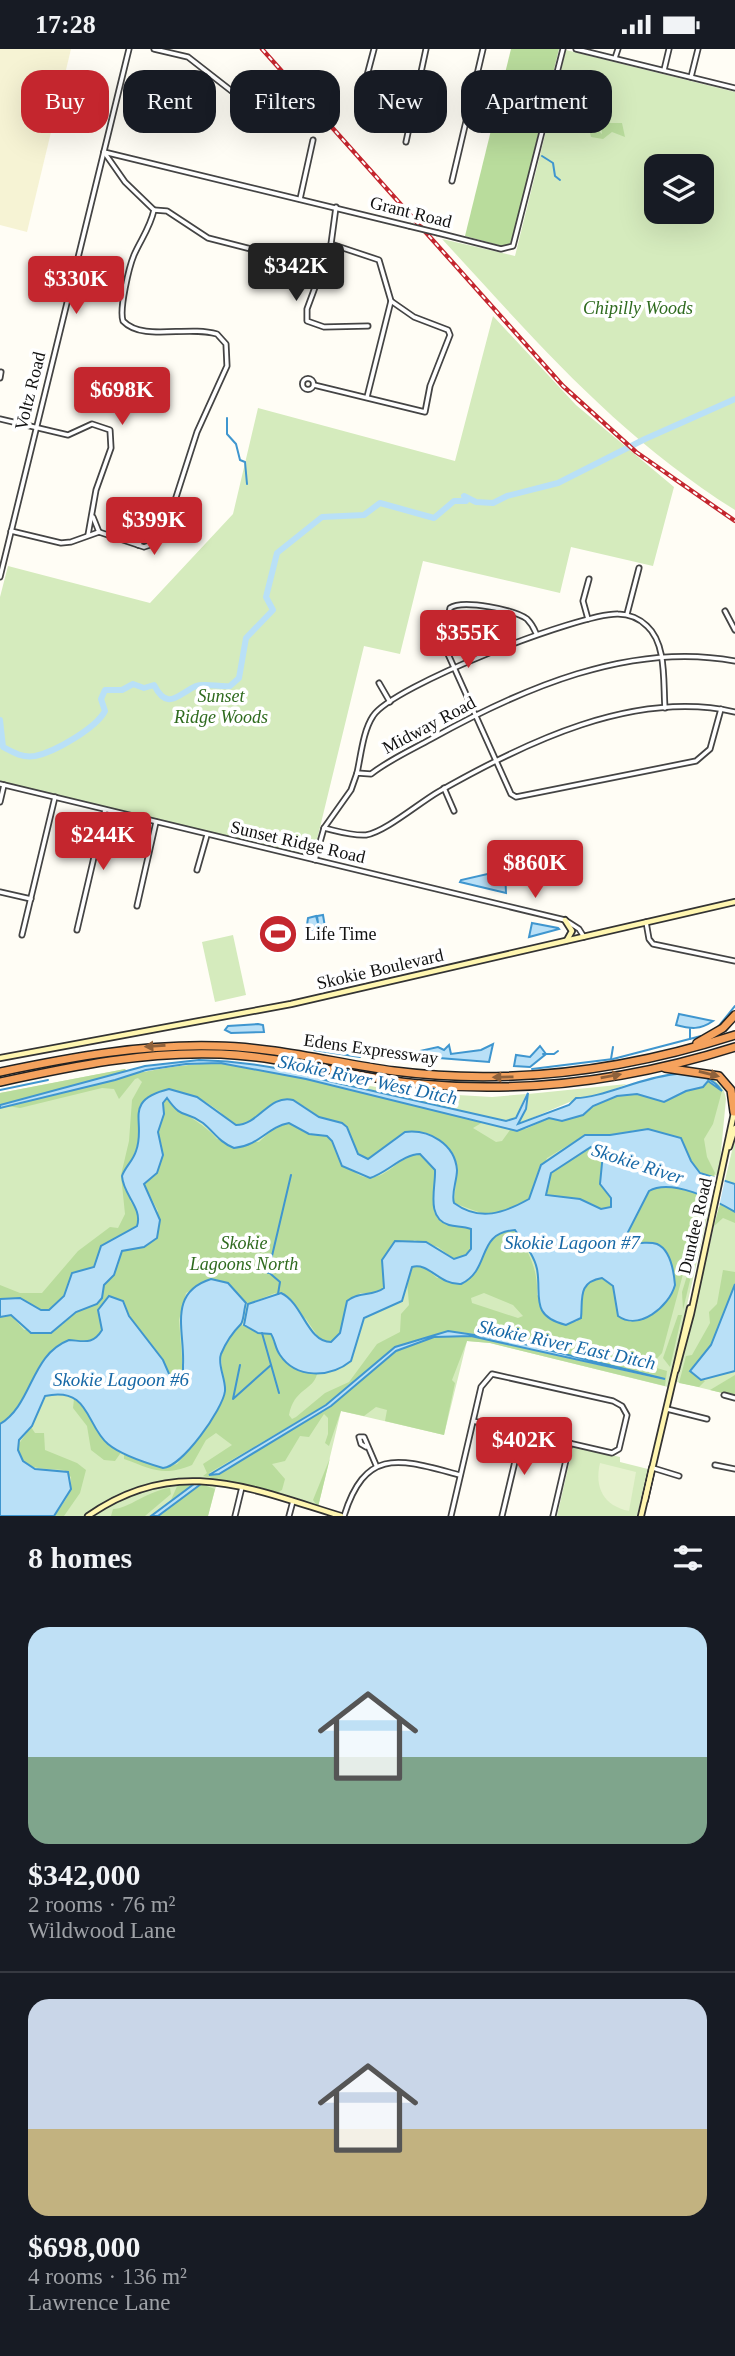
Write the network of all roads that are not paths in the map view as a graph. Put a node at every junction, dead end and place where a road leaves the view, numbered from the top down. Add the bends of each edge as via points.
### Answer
1 (129, 49) edge
2 (154, 49) edge
3 (374, 49) edge
4 (426, 49) edge
5 (483, 49) edge
6 (563, 49) edge
7 (576, 49) edge
8 (618, 49) edge
9 (669, 49) edge
10 (698, 49) edge
11 (589, 50) edge
12 (615, 58) junction
13 (368, 70) edge
14 (664, 70) junction
15 (691, 77) junction
16 (735, 88) edge
17 (230, 90) edge
18 (313, 140) dead end
19 (406, 142) dead end
20 (104, 152) junction
21 (452, 181) dead end
22 (300, 199) junction
23 (335, 207) junction
24 (154, 210) junction
25 (331, 244) junction
26 (251, 249) dead end
27 (391, 301) junction
28 (368, 326) dead end
29 (314, 384) dead end
30 (367, 397) junction
31 (0, 419) edge
32 (36, 428) junction
33 (93, 517) junction
34 (11, 531) junction
35 (99, 532) junction
36 (159, 533) junction
37 (88, 535) junction
38 (138, 545) junction
39 (0, 549) edge
40 (6, 551) junction
41 (639, 568) dead end
42 (0, 577) edge
43 (589, 579) dead end
44 (725, 611) dead end
45 (627, 614) junction
46 (588, 619) junction
47 (735, 630) edge
48 (536, 633) junction
49 (661, 658) junction
50 (735, 661) edge
51 (453, 668) junction
52 (379, 683) dead end
53 (390, 702) junction
54 (665, 708) junction
55 (721, 709) junction
56 (735, 712) edge
57 (475, 715) junction
58 (496, 760) junction
59 (357, 773) junction
60 (2, 785) edge
61 (444, 788) junction
62 (55, 797) junction
63 (0, 802) edge
64 (106, 810) junction
65 (454, 811) dead end
66 (156, 822) junction
67 (324, 828) junction
68 (207, 835) junction
69 (314, 861) junction
70 (197, 870) dead end
71 (0, 892) edge
72 (30, 899) junction
73 (735, 902) edge
74 (137, 906) dead end
75 (565, 920) junction
76 (646, 922) junction
77 (77, 930) dead end
78 (22, 935) dead end
79 (584, 937) junction
80 (566, 941) junction
81 (735, 961) edge
82 (735, 1015) edge
83 (735, 1035) edge
84 (735, 1047) edge
85 (676, 1053) junction
86 (0, 1058) edge
87 (658, 1068) junction
88 (0, 1072) edge
89 (0, 1082) edge
90 (735, 1110) edge
91 (735, 1128) edge
92 (727, 1150) junction
93 (724, 1395) dead end
94 (735, 1398) edge
95 (667, 1409) junction
96 (707, 1419) dead end
97 (474, 1421) junction
98 (522, 1432) junction
99 (570, 1443) junction
100 (366, 1447) dead end
101 (377, 1465) junction
102 (715, 1465) dead end
103 (653, 1468) junction
104 (735, 1469) edge
105 (460, 1475) junction
106 (679, 1476) dead end
107 (242, 1485) junction
108 (293, 1501) junction
109 (88, 1516) edge
110 (235, 1516) edge
111 (289, 1516) edge
112 (342, 1516) edge
113 (451, 1516) edge
114 (502, 1516) edge
115 (554, 1516) edge
116 (641, 1516) edge

1 - 20 street, Voltz Road
2 - 17 street via 188,57
3 - 13 street
4 - 19 street
5 - 21 street
6 - 23 street, Grant Road, bridge via 513,246 501,249
7 - 11 street
8 - 12 street
9 - 14 street
10 - 15 street
11 - 12 street
12 - 14 street
14 - 15 street
15 - 16 street
18 - 22 street
20 - 22 street, Grant Road
20 - 24 street via 125,182
20 - 32 street, Voltz Road
22 - 23 street, Grant Road
23 - 25 street
24 - 26 street via 167,211 208,237
24 - 36 street via 133,257 122,321 130,329 147,333 189,329 217,334 226,344 228,356 183,470 174,507
25 - 27 street via 379,260
25 - 28 street via 307,309 307,321 333,328
27 - 30 street
27 - 30 street via 414,317 448,330 449,342 430,386 425,412
29 - 30 street
31 - 32 street
32 - 33 street via 68,435 92,424 110,430 111,448 96,490
32 - 34 street, Voltz Road
33 - 35 street
33 - 37 street
34 - 37 street via 61,543
34 - 40 street, Voltz Road
35 - 37 street
35 - 38 street
36 - 38 street via 148,546
36 - 38 street via 148,532
39 - 40 street
40 - 42 street, Voltz Road
41 - 45 street
43 - 46 street via 583,601
44 - 47 street
45 - 46 street
45 - 49 street via 656,635
46 - 48 street
48 - 51 street
48 - 51 street via 521,616 456,604 450,608 443,636
49 - 50 street, Midway Road
49 - 54 street
49 - 57 street, Midway Road via 578,674
51 - 53 street
51 - 57 street
52 - 53 street
53 - 59 street via 373,715
54 - 55 street
54 - 58 street via 571,729
55 - 56 street
55 - 58 street via 710,750 696,761 516,797
57 - 58 street
57 - 59 street, Midway Road via 371,774
58 - 61 street
59 - 67 street via 351,790
60 - 62 street, Sunset Ridge Road
60 - 63 street
61 - 65 street
61 - 67 street via 366,835
62 - 64 street, Sunset Ridge Road
62 - 72 street
64 - 66 street, Sunset Ridge Road
64 - 77 street
66 - 68 street, Sunset Ridge Road
66 - 74 street
67 - 69 street
68 - 69 street, Sunset Ridge Road
68 - 70 street
69 - 75 street, Sunset Ridge Road
71 - 72 street
72 - 78 street
73 - 76 main road, Skokie Boulevard
75 - 79 street, Sunset Ridge Road
75 - 80 main road via 572,931
76 - 79 main road, Skokie Boulevard
76 - 81 street via 653,944
79 - 80 main road, Skokie Boulevard
80 - 86 main road, Skokie Boulevard via 291,1004
82 - 85 highway via 709,1038
83 - 85 highway, Edens Expressway
84 - 87 highway, Edens Expressway
85 -> 88 highway, Edens Expressway via 549,1075 464,1077 250,1048 166,1045
89 -> 87 highway, Edens Expressway via 119,1058 186,1054 259,1058 461,1087 552,1084
87 -> 90 highway via 719,1076 731,1090
90 - 92 main road, Dundee Road
91 - 92 main road, Dundee Road
92 - 95 main road, Dundee Road
93 - 94 street
95 - 96 street
95 - 103 main road, Dundee Road
97 - 98 street
97 - 99 street via 481,1387 489,1376 502,1374 617,1402 627,1415 616,1452
97 - 105 street
98 - 99 street
98 - 114 street
99 - 115 street
100 - 101 street
101 - 105 street via 403,1461
101 - 112 street via 359,1482
102 - 104 street
103 - 106 street
103 - 116 main road, Dundee Road
105 - 113 street
107 - 108 main road
107 - 109 main road via 201,1479 159,1484 122,1496
107 - 110 street
108 - 111 street
108 - 112 main road

